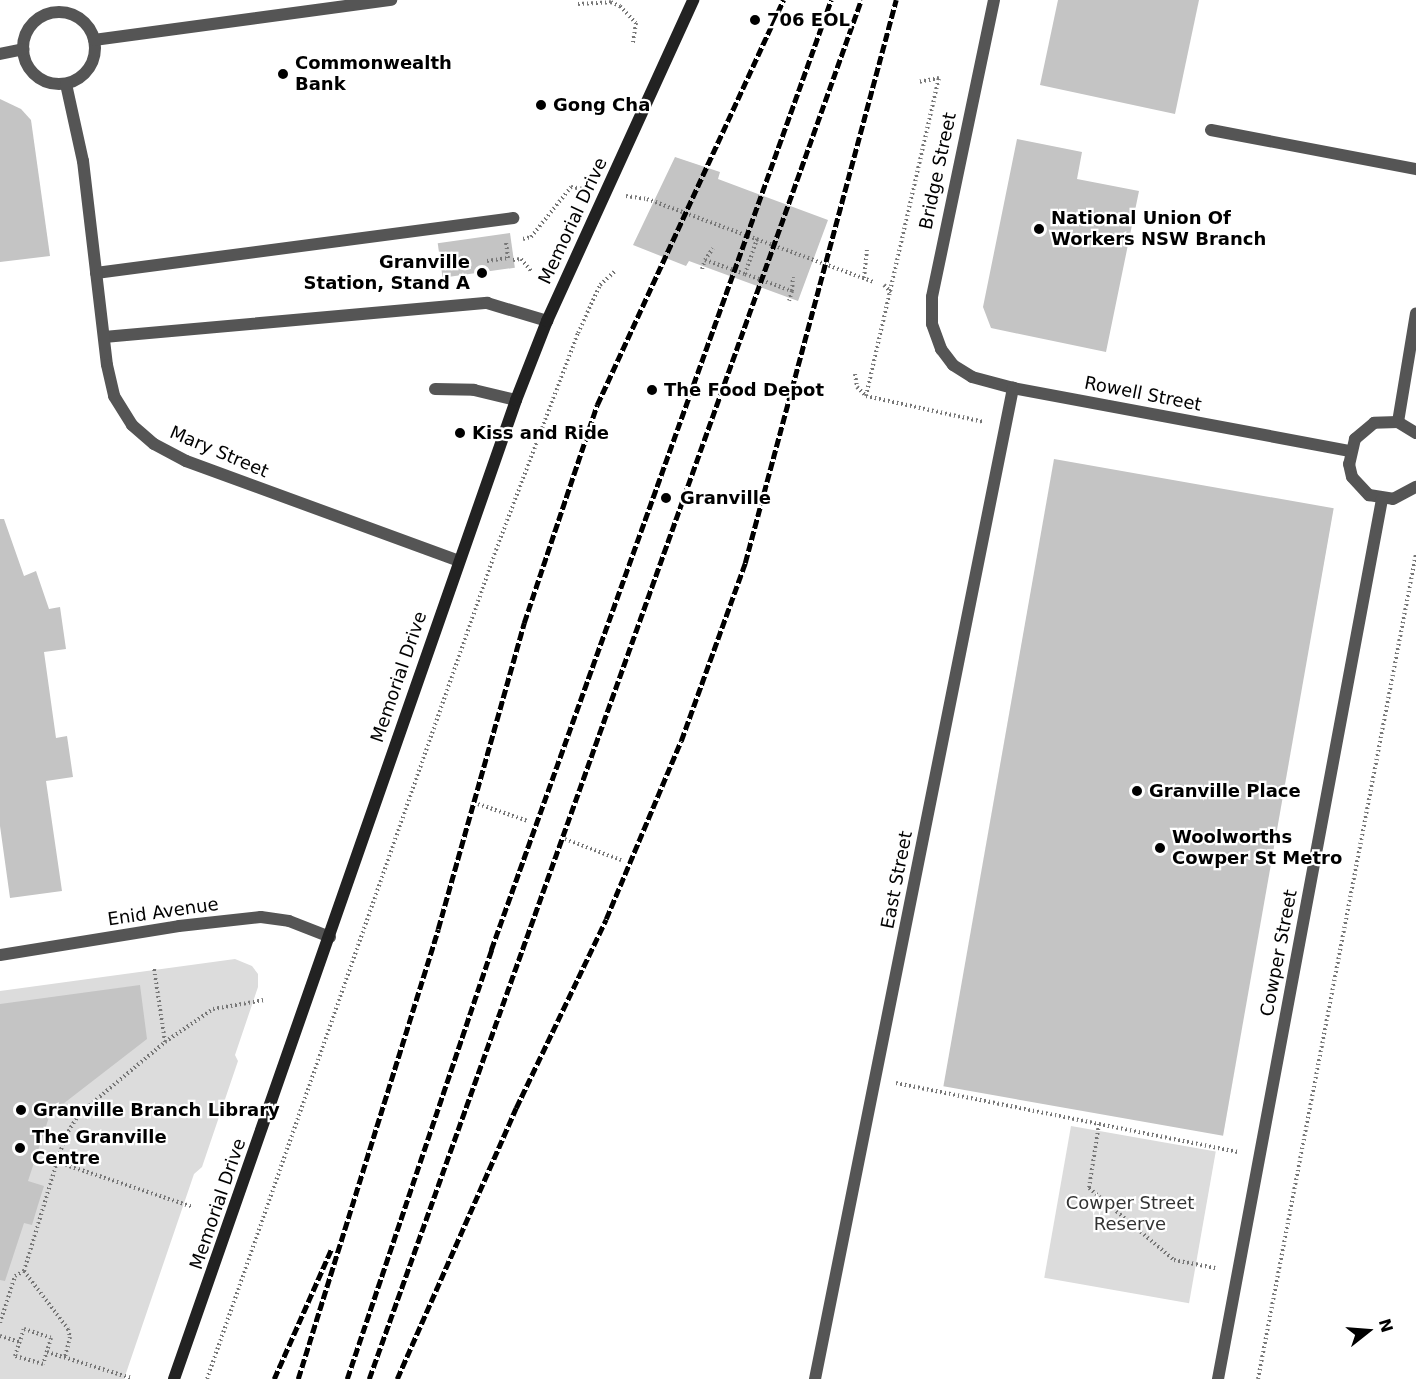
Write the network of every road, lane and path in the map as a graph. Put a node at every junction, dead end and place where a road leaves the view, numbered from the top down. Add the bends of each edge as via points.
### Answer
1 (391, 0) edge
2 (693, 0) edge
3 (994, 0) edge
4 (578, 4) dead end
5 (59, 6) edge
6 (94, 40) junction
7 (633, 43) dead end
8 (23, 50) junction
9 (0, 54) edge
10 (918, 82) dead end
11 (66, 84) junction
12 (1211, 130) dead end
13 (1416, 169) edge
14 (592, 190) dead end
15 (614, 194) dead end
16 (513, 218) dead end
17 (757, 239) junction
18 (713, 248) dead end
19 (867, 248) dead end
20 (513, 260) dead end
21 (705, 260) junction
22 (487, 261) dead end
23 (702, 269) dead end
24 (615, 271) dead end
25 (532, 272) dead end
26 (96, 273) junction
27 (745, 274) junction
28 (793, 277) dead end
29 (864, 278) junction
30 (874, 282) dead end
31 (884, 285) dead end
32 (792, 291) junction
33 (891, 292) junction
34 (789, 301) dead end
35 (1416, 313) edge
36 (547, 321) junction
37 (104, 337) junction
38 (940, 349) joint
39 (855, 374) dead end
40 (1013, 388) junction
41 (435, 389) dead end
42 (866, 396) junction
43 (516, 400) junction
44 (1398, 422) junction
45 (1005, 427) junction
46 (1416, 433) edge
47 (1350, 451) junction
48 (1416, 487) edge
49 (1382, 499) junction
50 (1416, 554) edge
51 (457, 560) junction
52 (478, 804) dead end
53 (528, 821) dead end
54 (565, 839) dead end
55 (621, 860) dead end
56 (330, 937) junction
57 (0, 956) edge
58 (154, 968) dead end
59 (264, 1000) dead end
60 (165, 1042) junction
61 (875, 1079) junction
62 (1099, 1124) junction
63 (1260, 1156) junction
64 (57, 1162) junction
65 (193, 1207) dead end
66 (24, 1271) junction
67 (1238, 1273) junction
68 (0, 1323) edge
69 (0, 1336) edge
70 (20, 1342) junction
71 (47, 1352) junction
72 (65, 1357) junction
73 (130, 1378) edge
74 (174, 1379) edge
75 (207, 1379) edge
76 (815, 1379) edge
77 (1218, 1379) edge
78 (1258, 1379) edge

1 - 6 street
2 - 36 main road, Memorial Drive
3 - 38 street, Bridge Street via 932,297 932,324
4 - 7 path via 611,2 630,13 636,23
5 - 6 street via 81,20
5 - 8 street via 37,19 23,38
6 - 11 street via 89,68
8 - 9 street
8 - 11 street via 25,61 38,78
10 - 33 path via 939,78
11 - 26 street, Mary Street via 83,161
12 - 13 street
14 - 22 path via 571,187 531,237 506,242 508,258
15 - 17 path via 647,199
16 - 26 street
17 - 27 path
17 - 29 path
18 - 21 path
19 - 29 path
20 - 25 path via 521,259
21 - 23 path
21 - 27 path
24 - 75 path via 600,285 578,333 495,550
26 - 37 street, Mary Street
27 - 32 path
28 - 32 path
29 - 30 path
31 - 33 path
32 - 34 path
33 - 42 path
35 - 44 street
36 - 37 street via 487,303
36 - 43 main road, Memorial Drive
37 - 51 street, Mary Street via 114,396 132,425 154,444 205,469
38 - 40 street, Rowell Street via 953,365 972,376
39 - 42 path via 857,387
40 - 45 street, East Street
40 - 47 street, Rowell Street
41 - 43 street via 474,390
42 - 45 path
43 - 51 main road, Memorial Drive
44 - 46 street
44 - 47 street via 1374,423 1354,439
45 - 61 street, East Street
47 - 49 street via 1352,477 1359,487
48 - 49 street via 1404,496
49 - 63 street, Cowper Street
50 - 78 path
51 - 56 main road, Memorial Drive
52 - 53 path
54 - 55 path
56 - 57 street, Enid Avenue via 289,921 261,917 179,926
56 - 74 main road, Memorial Drive
58 - 60 path
59 - 60 path via 213,1009
60 - 64 path via 79,1114 66,1135
61 - 62 path
61 - 76 street, East Street
62 - 63 path
62 - 67 path via 1089,1188 1173,1260
63 - 67 street, Cowper Street
64 - 65 path
64 - 66 path
66 - 68 path via 15,1276
66 - 72 path via 68,1329
67 - 77 street, Cowper Street
69 - 70 path
70 - 71 path via 24,1329 51,1338
70 - 71 path via 15,1356 43,1364
71 - 72 path
72 - 73 path

